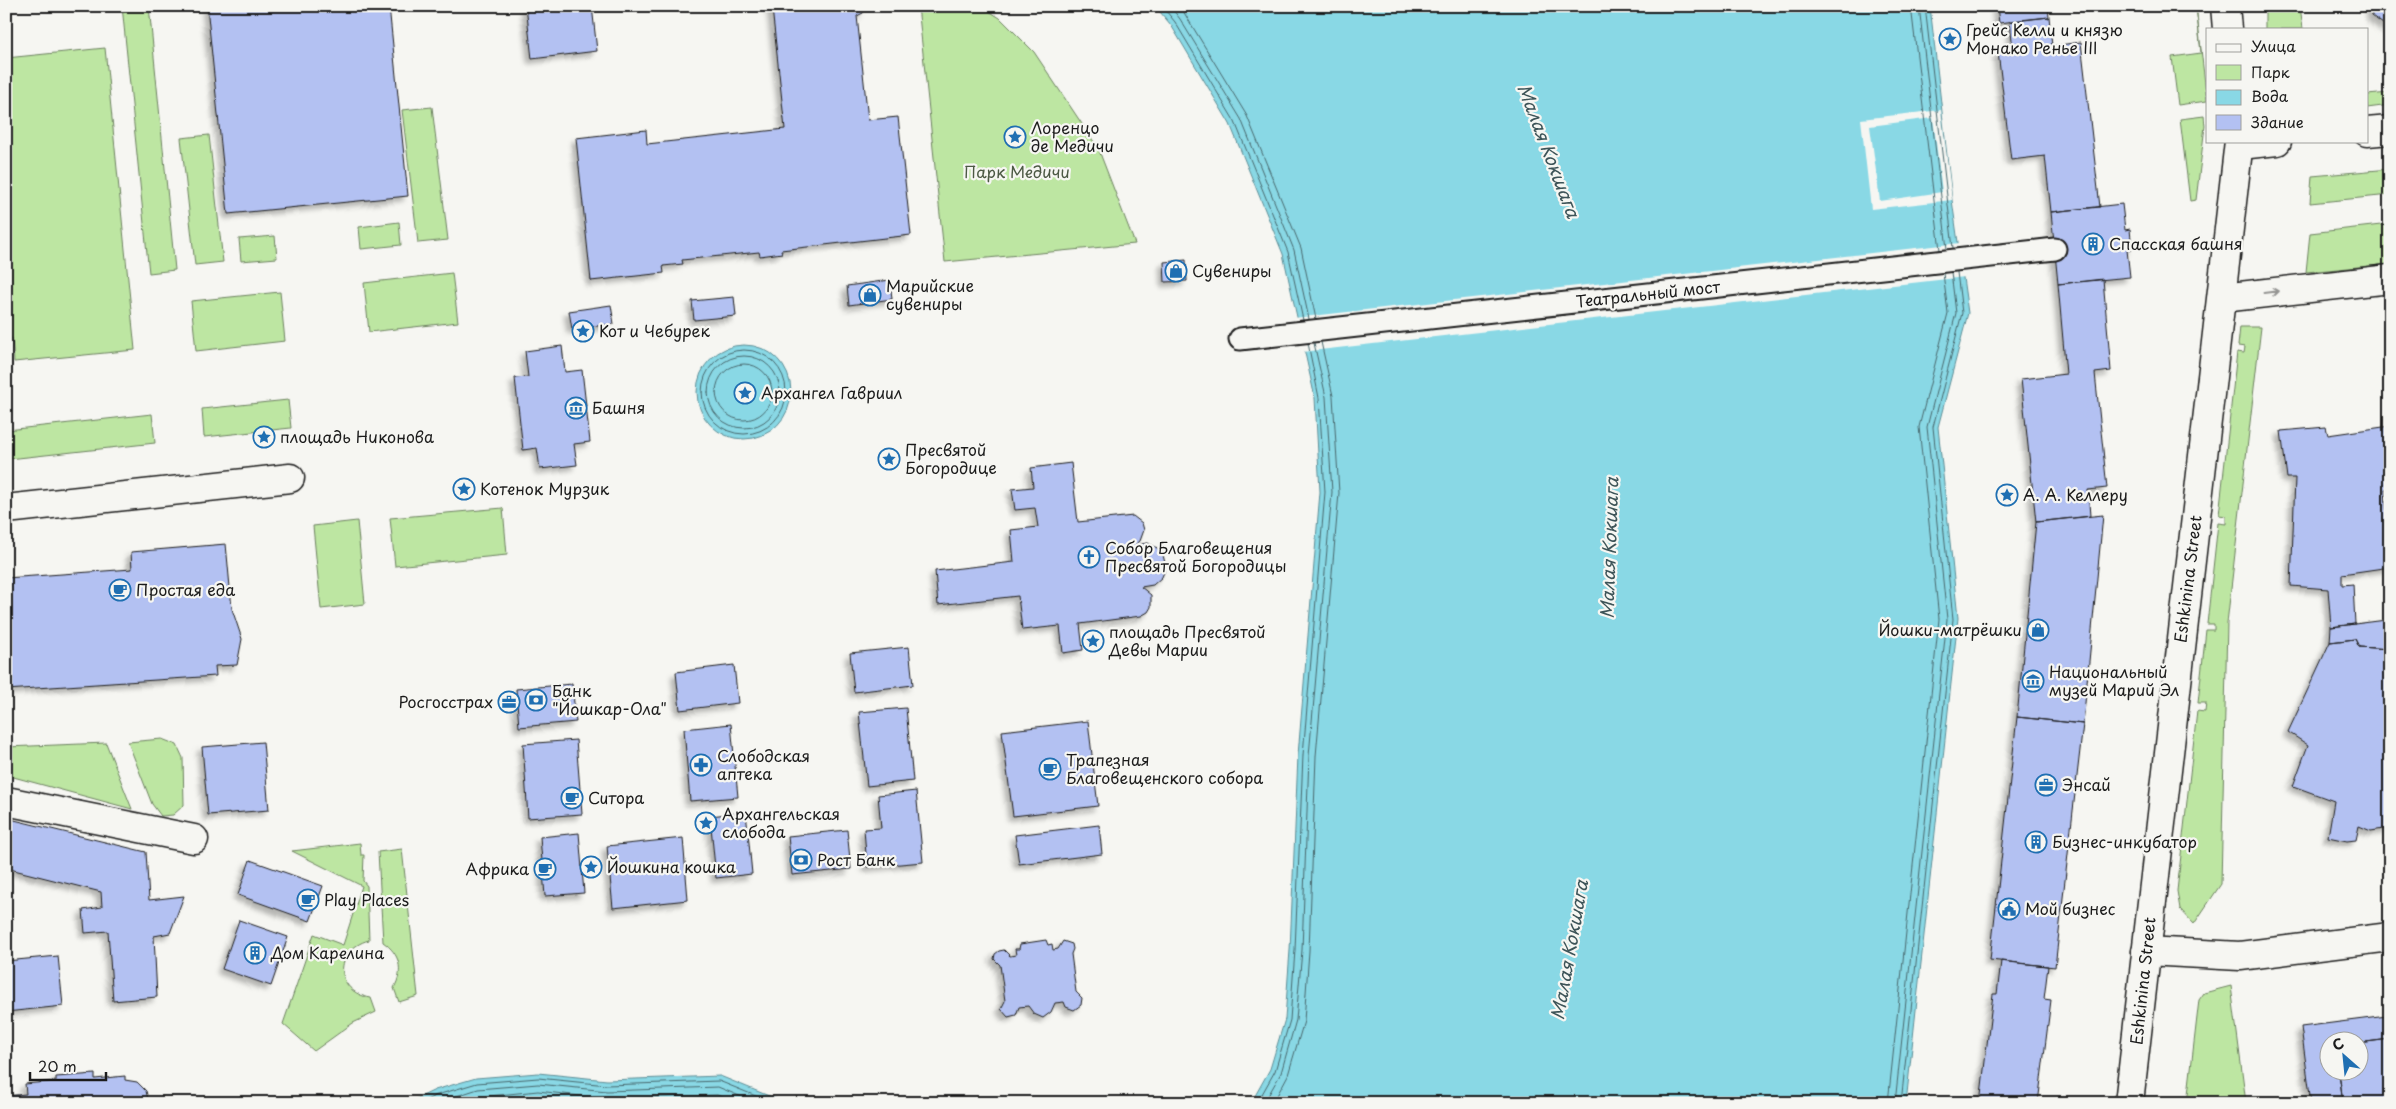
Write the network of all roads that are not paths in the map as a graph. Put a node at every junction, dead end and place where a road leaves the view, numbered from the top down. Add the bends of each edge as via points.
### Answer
1 (2225, 6) edge
2 (2227, 28) edge
3 (2390, 130) edge
4 (2368, 132) edge
5 (2258, 142) edge
6 (2239, 143) edge
7 (2055, 249) dead end
8 (2390, 279) edge
9 (2222, 298) junction
10 (1240, 339) dead end
11 (290, 478) dead end
12 (6, 510) edge
13 (6, 801) edge
14 (194, 839) dead end
15 (2390, 938) edge
16 (2146, 951) junction
17 (2129, 1103) edge

1 - 2 main road
3 - 4 main road
5 - 6 main road
6 - 9 main road, Eshkinina Street
7 - 10 street, Театральный мост
9 -> 8 main road
9 - 16 main road, Eshkinina Street
11 - 12 main road
13 - 14 main road
15 - 16 main road via 2240,956
16 - 17 main road, Eshkinina Street

